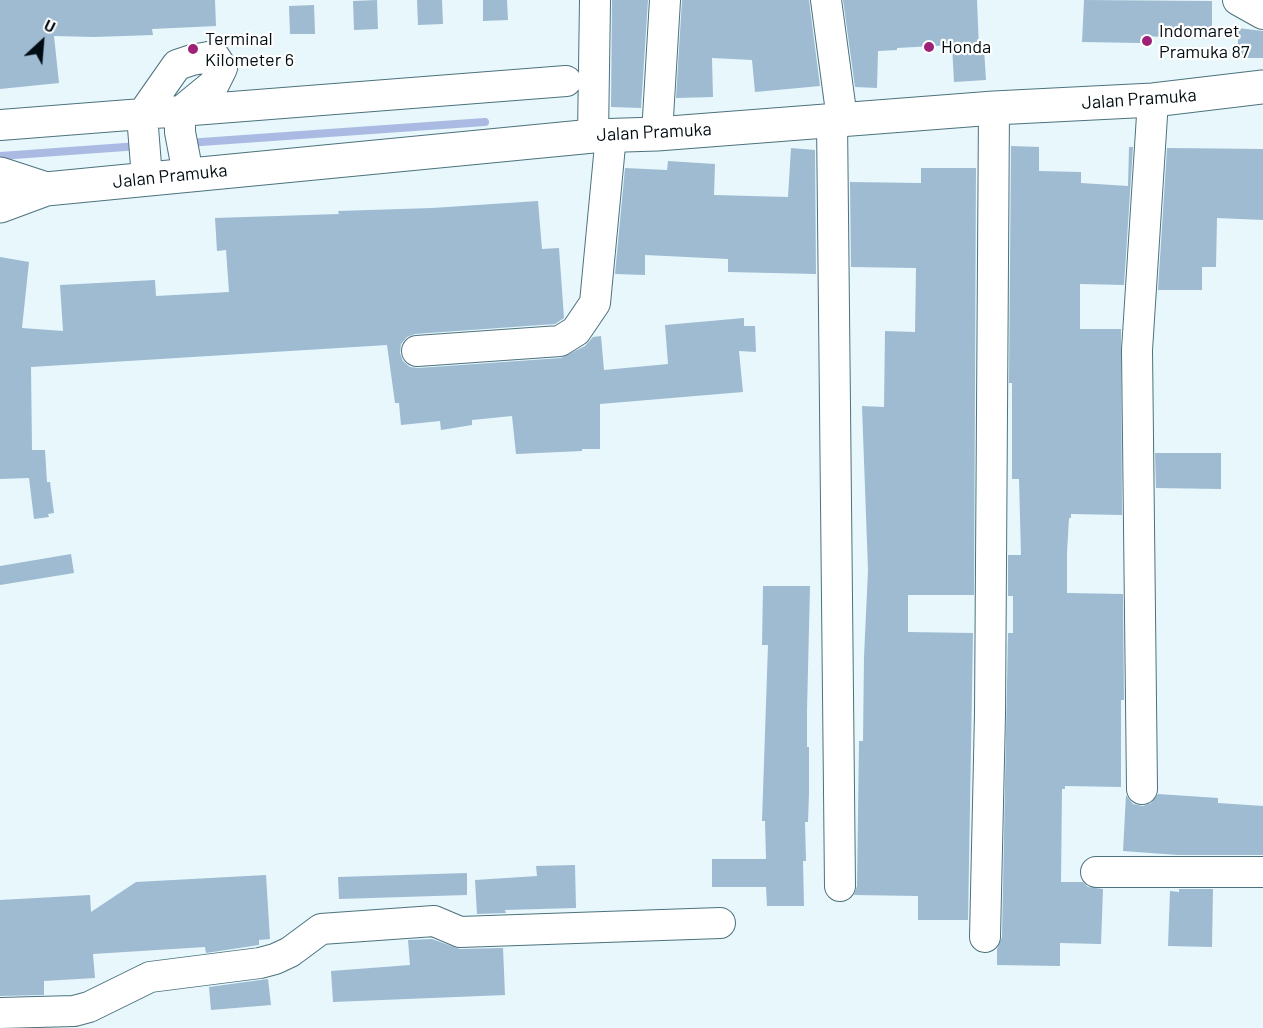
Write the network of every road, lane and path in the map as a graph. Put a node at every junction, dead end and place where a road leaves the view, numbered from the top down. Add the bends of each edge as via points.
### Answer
1 (595, 0) edge
2 (665, 0) edge
3 (826, 0) edge
4 (1238, 0) edge
5 (1263, 14) edge
6 (566, 81) dead end
7 (1263, 87) edge
8 (1153, 100) junction
9 (994, 108) junction
10 (837, 120) junction
11 (0, 125) edge
12 (657, 134) junction
13 (602, 135) junction
14 (182, 142) junction
15 (144, 145) junction
16 (0, 174) edge
17 (46, 189) junction
18 (0, 206) edge
19 (417, 351) dead end
20 (1142, 789) dead end
21 (1096, 872) dead end
22 (1263, 872) edge
23 (840, 886) dead end
24 (720, 923) dead end
25 (985, 937) dead end
26 (0, 1013) edge

1 - 13 street
2 - 12 street
3 - 10 street
4 - 5 street
6 - 14 street
7 - 8 main road, Jalan Pramuka
8 - 9 main road, Jalan Pramuka
8 - 20 street via 1137,350
9 - 10 main road, Jalan Pramuka
9 - 25 street
10 - 12 main road, Jalan Pramuka
10 - 23 street
11 - 15 street
12 - 13 main road, Jalan Pramuka
13 - 14 main road, Jalan Pramuka
13 - 19 street via 595,303 576,331 560,341
14 - 15 main road, Jalan Pramuka
14 - 15 street
14 - 15 street via 222,68 214,56 177,65
15 - 17 main road, Jalan Pramuka
16 - 17 main road, Jalan Pramuka
17 - 18 main road, Jalan Pramuka
21 - 22 street
24 - 26 street via 460,932 434,921 321,929 290,952 260,963 150,977 74,1011

